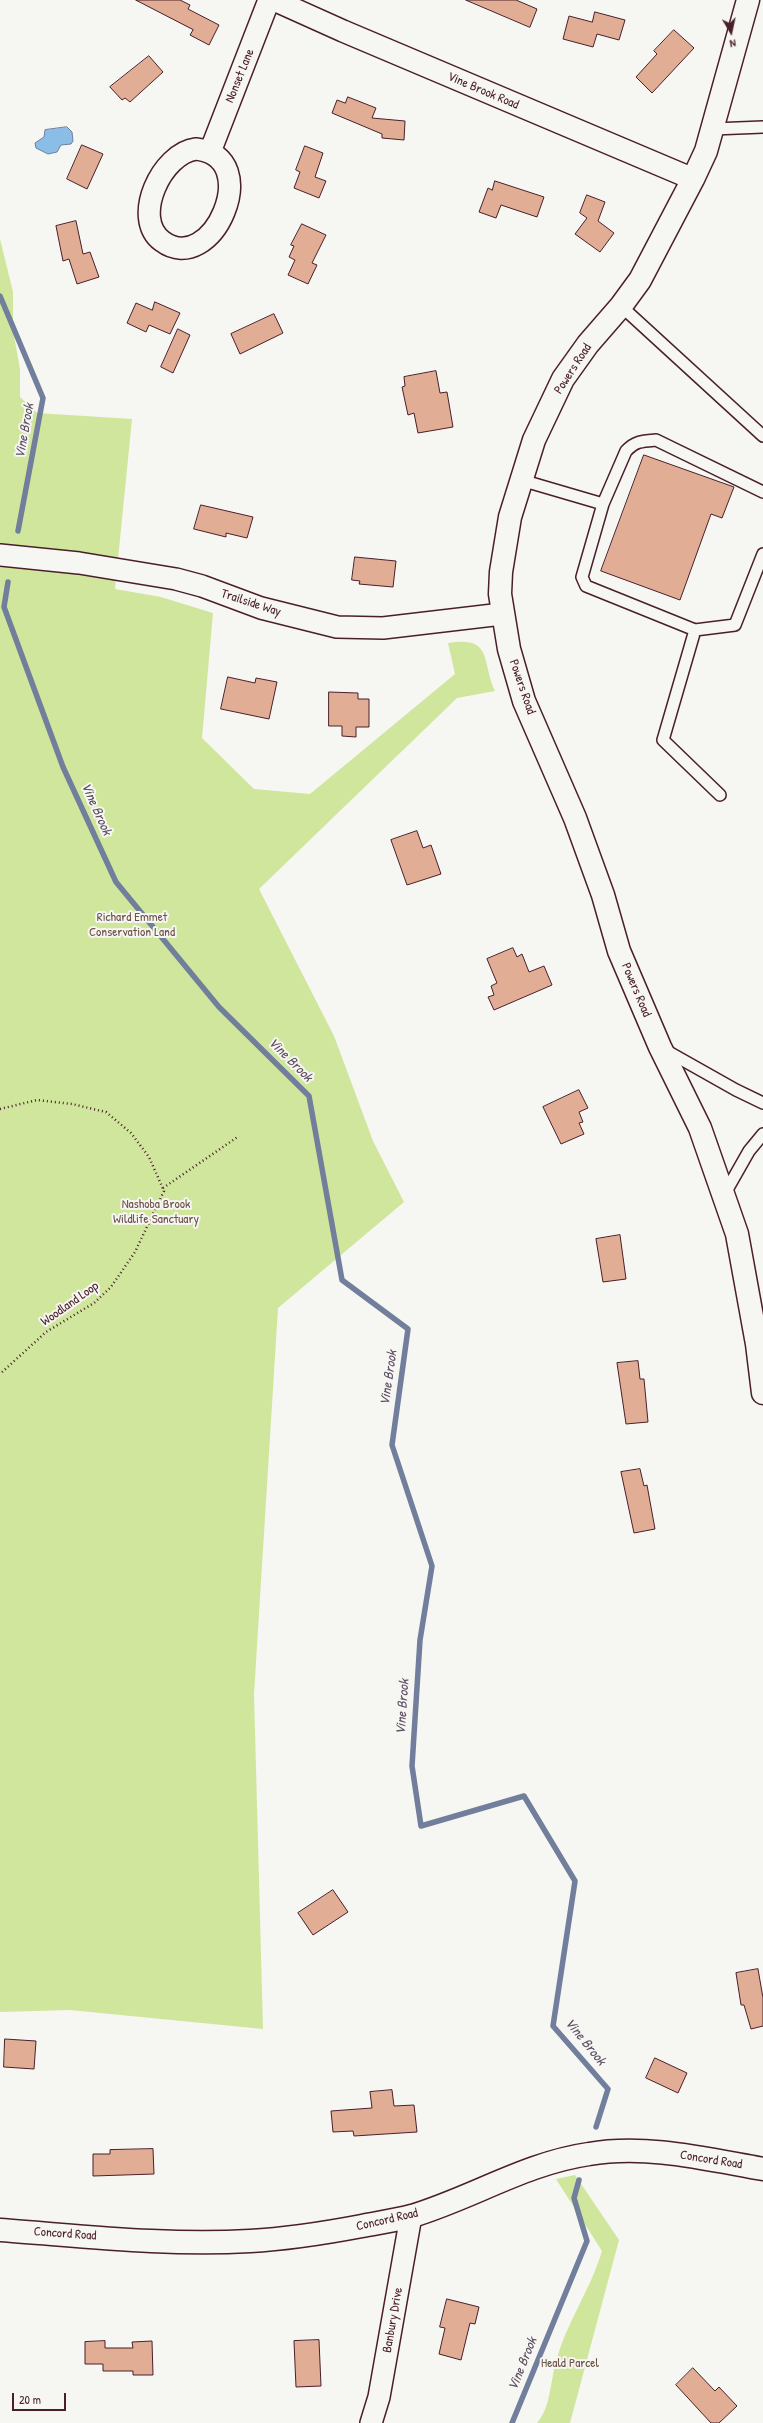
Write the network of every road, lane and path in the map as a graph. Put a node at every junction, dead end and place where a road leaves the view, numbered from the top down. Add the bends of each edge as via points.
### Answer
1 (269, 0) edge
2 (274, 0) edge
3 (748, 0) edge
4 (763, 127) edge
5 (713, 129) junction
6 (210, 152) junction
7 (694, 179) junction
8 (622, 306) junction
9 (763, 436) edge
10 (521, 480) junction
11 (763, 492) edge
12 (603, 504) junction
13 (763, 554) edge
14 (0, 555) edge
15 (502, 614) junction
16 (695, 630) junction
17 (720, 795) dead end
18 (660, 1047) junction
19 (763, 1103) edge
20 (0, 1109) edge
21 (763, 1134) edge
22 (239, 1136) dead end
23 (162, 1188) junction
24 (724, 1195) junction
25 (0, 1374) edge
26 (763, 1393) edge
27 (763, 2169) edge
28 (411, 2216) junction
29 (0, 2230) edge
30 (371, 2423) edge

1 - 6 street, Nonset Lane
2 - 7 street, Vine Brook Road
3 - 5 main road, Powers Road
4 - 5 lane
5 - 7 main road, Powers Road
6 - 6 street via 196,149 177,155 159,181 150,203 149,217 157,237 168,245 182,249 196,246 208,238 220,217 229,191 230,177 221,159
7 - 8 main road, Powers Road via 656,253
8 - 9 lane
8 - 10 main road, Powers Road via 588,344 563,379 534,440
10 - 12 lane
10 - 15 main road, Powers Road via 510,517 501,572
11 - 12 lane via 656,440 642,440 632,444 626,451
12 - 16 lane via 582,577 586,586
13 - 16 lane via 734,625
14 - 15 street, Trailside Way via 79,563 176,580 202,586 261,608 337,627 383,628
15 - 18 main road, Powers Road via 524,700 575,818 620,951
16 - 17 lane via 663,740
18 - 19 lane
18 - 24 main road, Powers Road via 700,1128
20 - 23 path via 37,1100 72,1104 106,1112 130,1133 149,1157
21 - 24 lane via 749,1151
22 - 23 path
23 - 25 path, Woodland Loop via 164,1191 135,1252 111,1287 94,1303 46,1332
24 - 26 main road, Powers Road via 738,1234
27 - 28 main road, Concord Road via 679,2154 631,2151 589,2153 510,2177
28 - 29 main road, Concord Road via 310,2235 251,2241 189,2243
28 - 30 street, Banbury Drive via 379,2397

